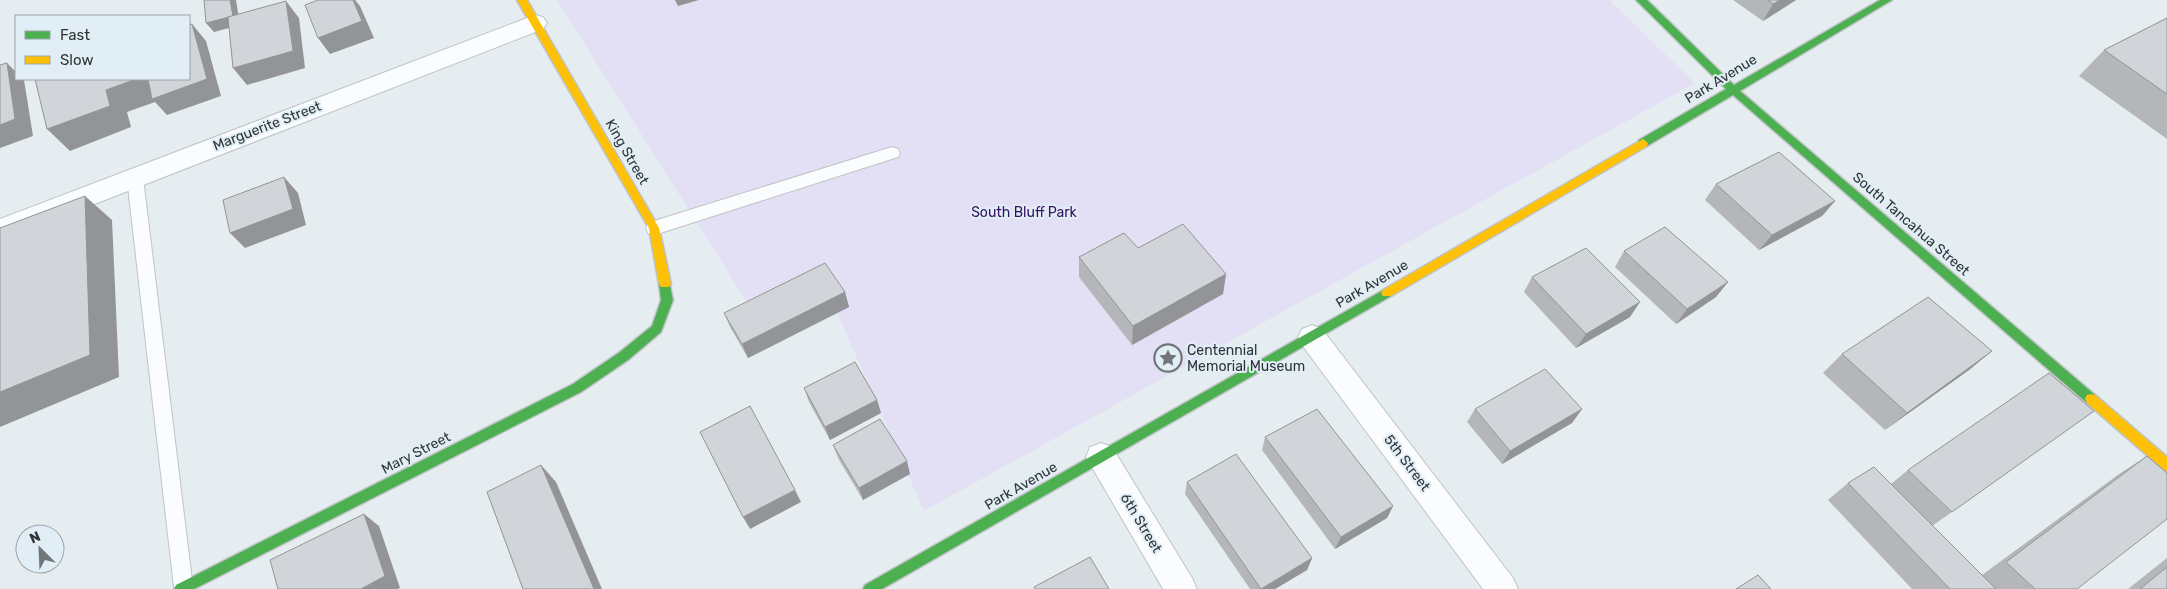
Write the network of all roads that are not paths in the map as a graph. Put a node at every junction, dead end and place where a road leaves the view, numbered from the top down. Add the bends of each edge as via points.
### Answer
1 (522, 0) edge
2 (1641, 0) edge
3 (1886, 0) edge
4 (535, 23) junction
5 (1733, 90) junction
6 (892, 152) dead end
7 (135, 178) junction
8 (654, 228) junction
9 (0, 230) edge
10 (657, 329) joint
11 (1312, 337) junction
12 (1101, 458) junction
13 (2167, 465) edge
14 (182, 588) edge
15 (870, 589) edge
16 (1180, 589) edge
17 (1502, 589) edge

1 - 4 street, King Street
2 - 5 street, South Tancahua Street
3 - 5 street, Park Avenue
4 - 7 street, Marguerite Street
4 - 8 street, King Street
5 - 11 street, Park Avenue
5 - 13 street, South Tancahua Street
6 - 8 lane
7 - 9 street, Marguerite Street
7 - 14 lane
8 - 10 street, King Street via 667,300
10 - 14 street, Mary Street via 578,388
11 - 12 street, Park Avenue
11 - 17 street, 5th Street
12 - 15 street, Park Avenue
12 - 16 street, 6th Street

